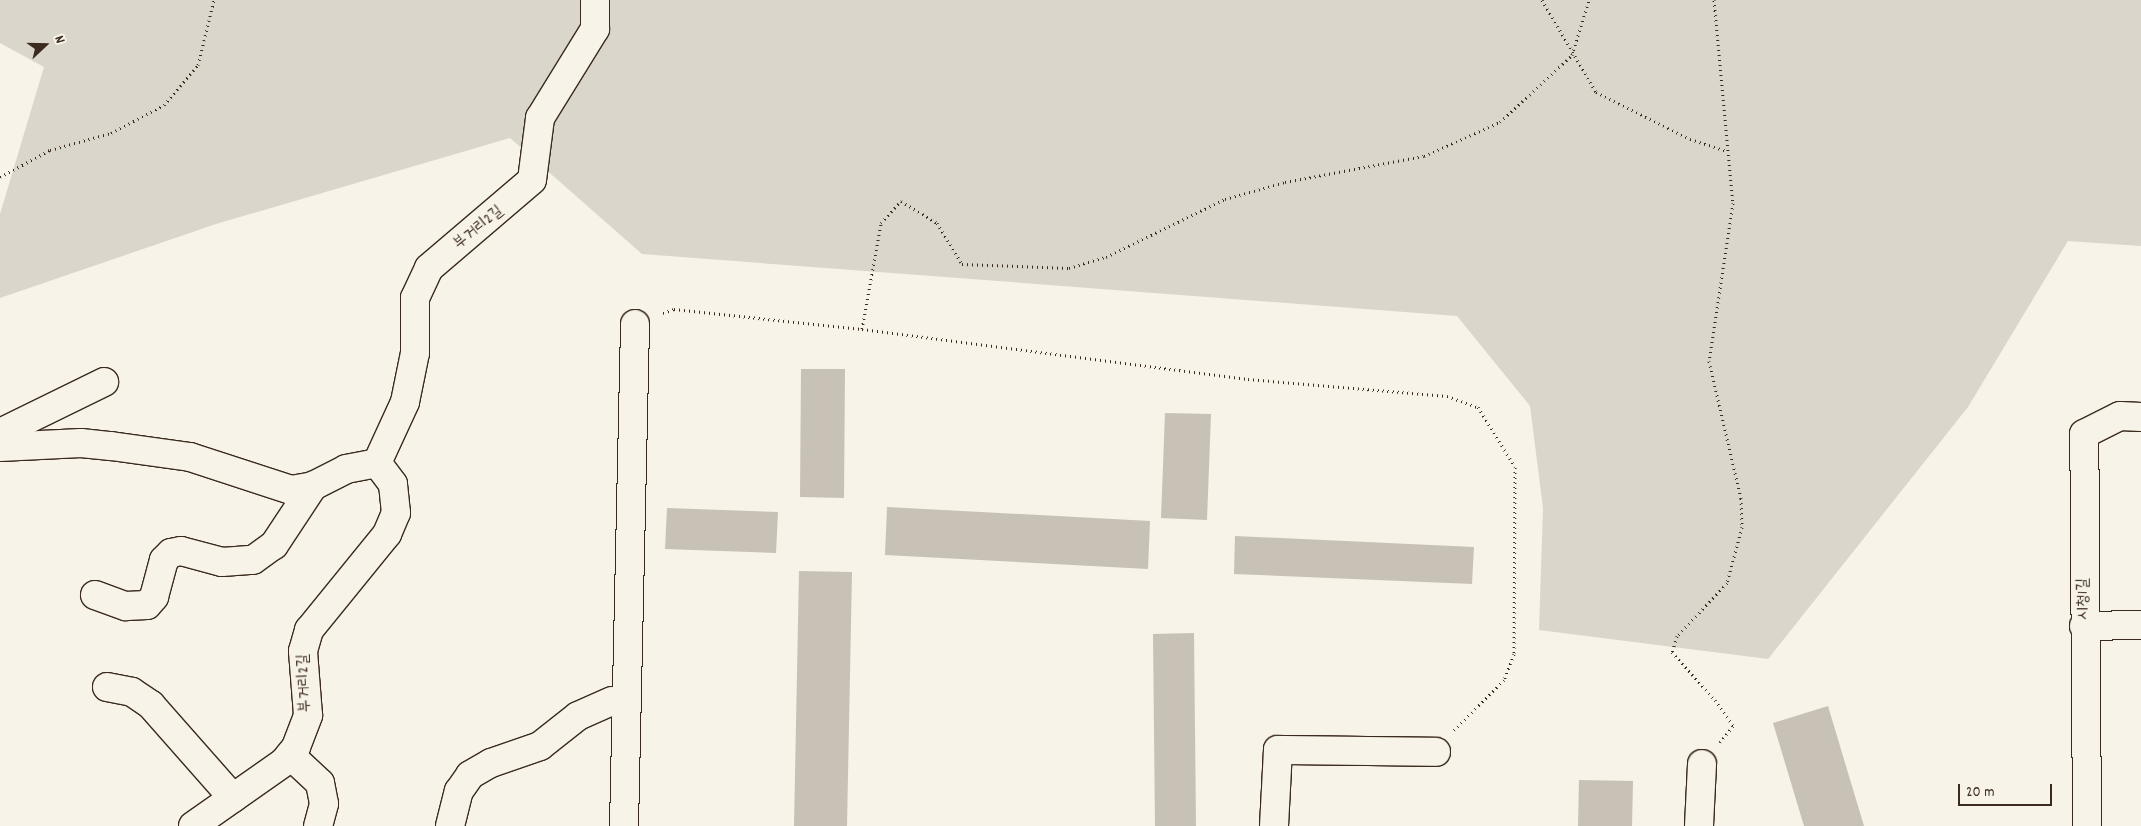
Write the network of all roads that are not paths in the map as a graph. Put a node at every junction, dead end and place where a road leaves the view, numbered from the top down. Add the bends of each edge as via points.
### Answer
1 (595, 0) edge
2 (635, 324) road end
3 (104, 382) dead end
4 (2141, 417) edge
5 (0, 433) edge
6 (0, 447) edge
7 (377, 463) junction
8 (313, 486) junction
9 (95, 595) dead end
10 (2141, 625) edge
11 (2084, 626) junction
12 (107, 687) dead end
13 (612, 700) dead end
14 (1436, 752) road end
15 (290, 755) junction
16 (1702, 764) road end
17 (233, 798) junction
18 (193, 826) edge
19 (318, 826) edge
20 (450, 826) edge
21 (624, 826) edge
22 (1274, 826) edge
23 (1699, 826) edge
24 (2087, 826) edge

1 - 7 street, 부거리2길 via 595,29 540,118 532,180 507,205 430,268 415,298 414,353 405,402
2 - 21 street
3 - 5 street
4 - 11 street, 시청1길 via 2120,416 2084,434
6 - 8 street via 81,443 111,446 190,457 291,490
7 - 8 street via 346,469
7 - 15 street, 부거리2길 via 393,484 396,513 376,548 309,630 303,650 308,715
8 - 9 street via 274,545 253,560 222,562 181,551 171,553 164,560 154,597 147,605 126,606
10 - 11 street
11 - 24 street, 시청1길
12 - 17 street via 132,692 151,705
13 - 20 street via 578,716 540,746 491,763 470,775 459,791
14 - 22 street via 1278,750
15 - 17 street, 부거리2길
15 - 19 street via 320,783 324,804
16 - 23 street
17 - 18 street, 부거리2길

